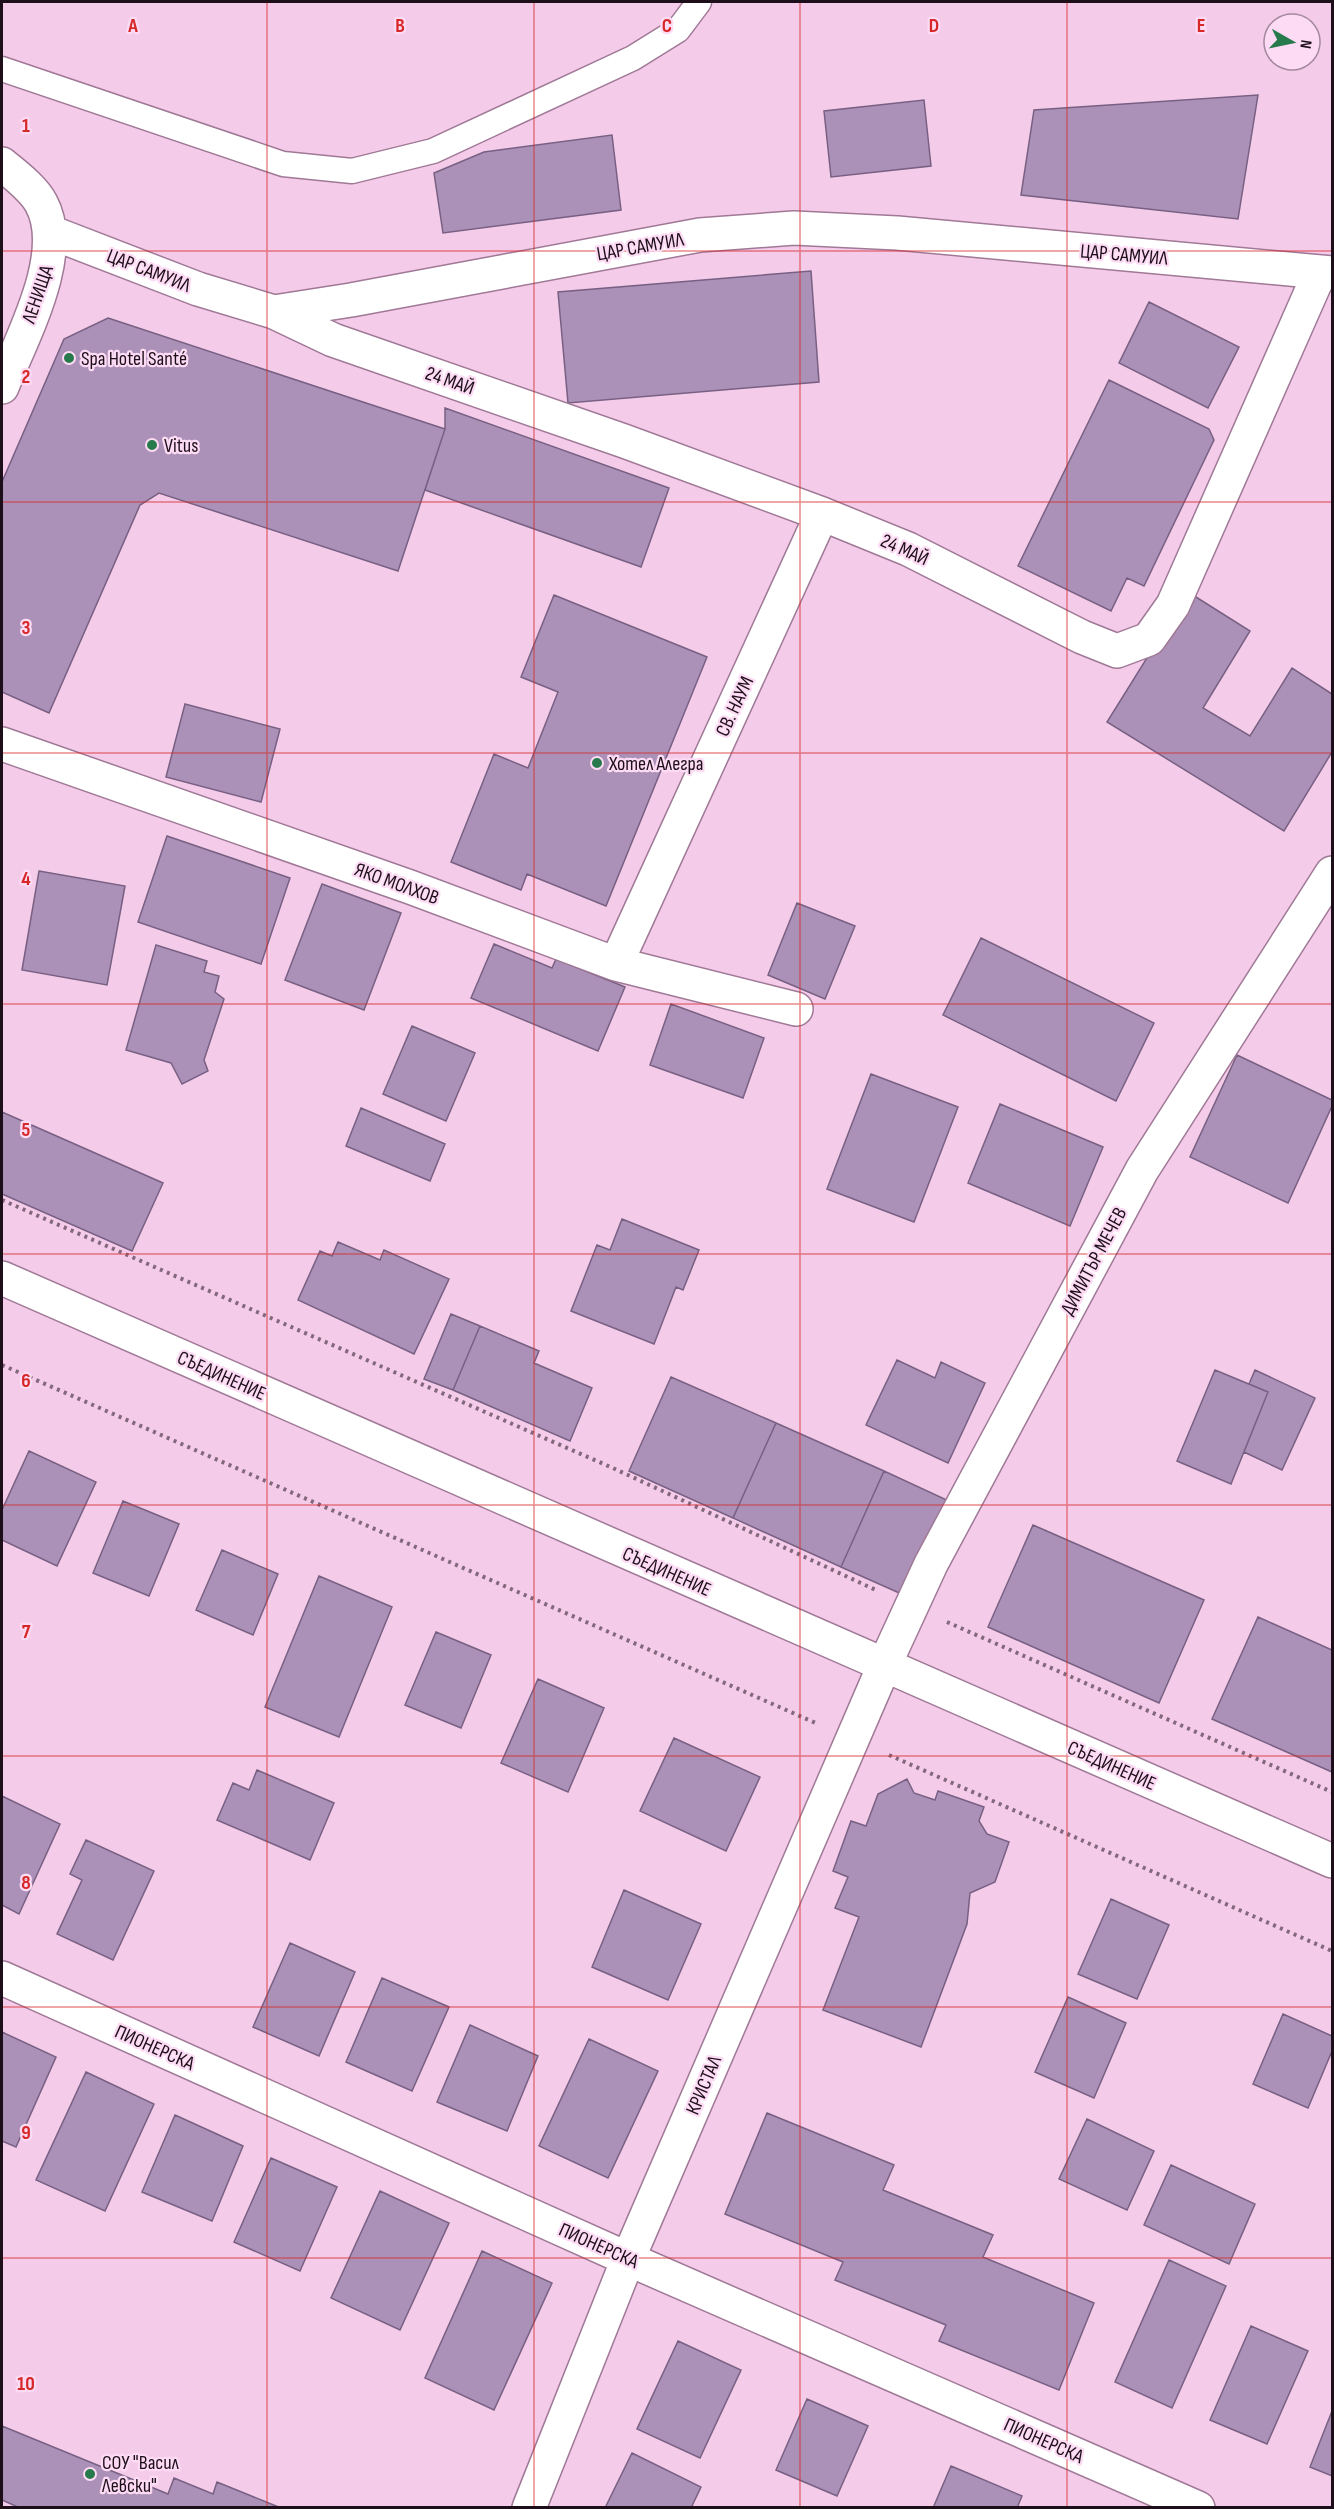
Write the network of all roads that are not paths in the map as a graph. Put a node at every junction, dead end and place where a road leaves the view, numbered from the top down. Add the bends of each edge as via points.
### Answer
1 (699, 2) edge
2 (2, 69) edge
3 (2, 164) edge
4 (50, 232) junction
5 (1326, 272) edge
6 (274, 312) junction
7 (2, 387) edge
8 (822, 514) junction
9 (2, 744) edge
10 (1332, 873) edge
11 (616, 964) junction
12 (795, 1010) dead end
13 (2, 1278) edge
14 (884, 1666) junction
15 (1332, 1861) edge
16 (2, 1978) edge
17 (628, 2259) junction
18 (529, 2508) edge
19 (1198, 2508) edge

1 - 2 lane via 678,30 633,58 434,151 352,171 283,164
3 - 4 street via 41,203
4 - 6 street, ЦАР САМУИЛ via 198,290
4 - 7 street, ЛЕНИЩА via 49,262 40,292
5 - 6 street, ЦАР САМУИЛ via 897,233 794,228 700,235
5 - 8 street, 24 МАЙ via 1173,605 1149,639 1117,651 1082,638 908,549
6 - 8 street, 24 МАЙ via 333,340
8 - 11 street, СВ. НАУМ
9 - 11 street, ЯКО МОЛХОВ via 410,887
10 - 14 street, ДИМИТЪР МЕЧЕВ via 1142,1170 931,1564
11 - 12 street, ЯКО МОЛХОВ
13 - 14 street, СЪЕДИНЕНИЕ
14 - 15 street, СЪЕДИНЕНИЕ
14 - 17 street, КРИСТАЛ
16 - 17 street, ПИОНЕРСКА
17 - 18 street, КРИСТАЛ
17 - 19 street, ПИОНЕРСКА

